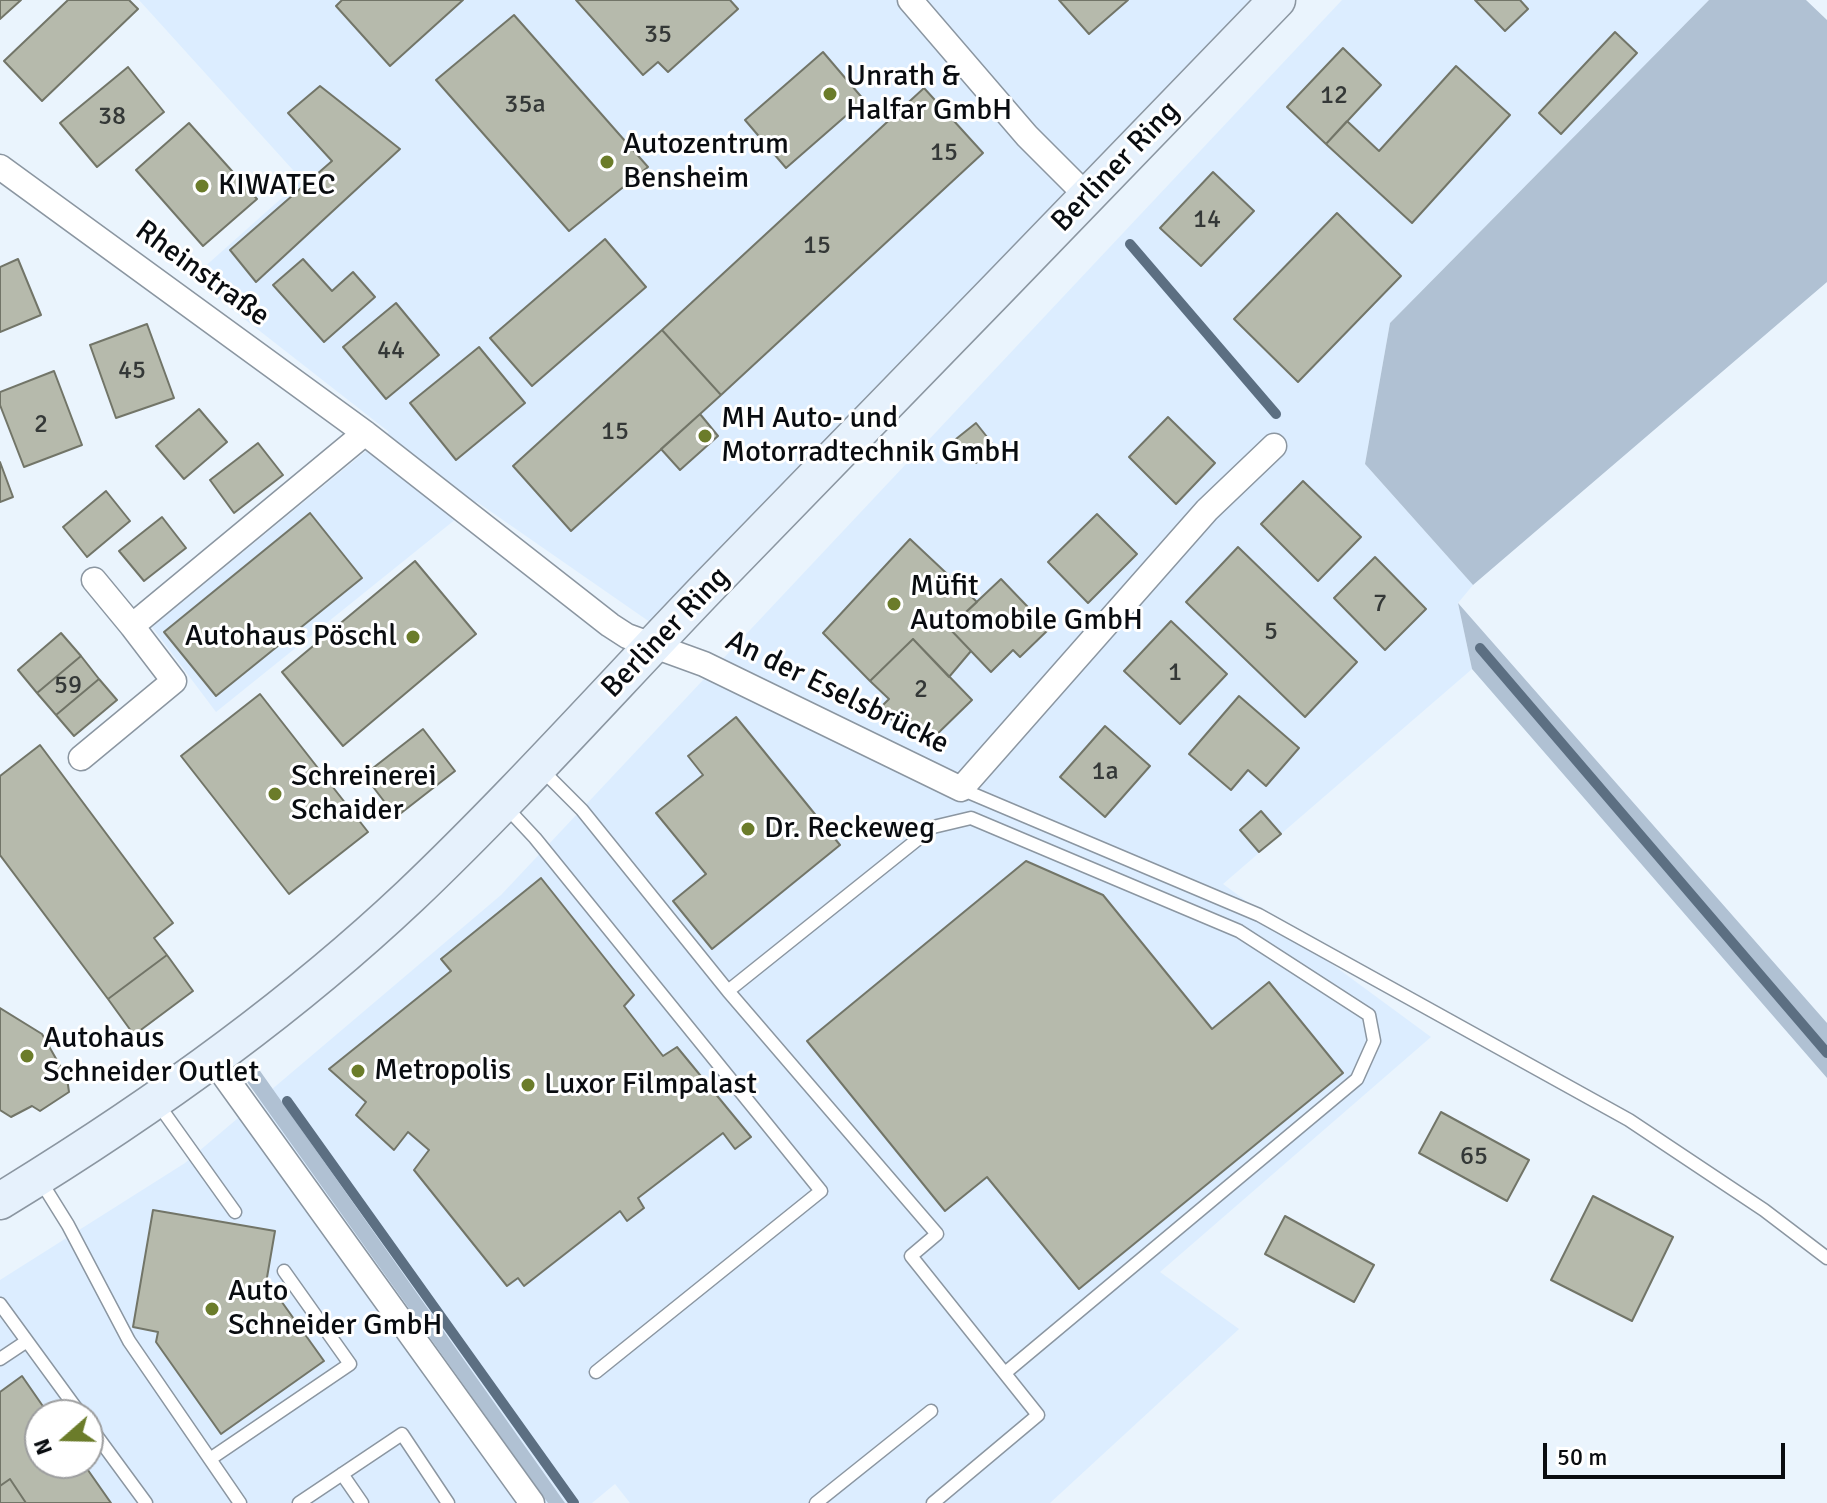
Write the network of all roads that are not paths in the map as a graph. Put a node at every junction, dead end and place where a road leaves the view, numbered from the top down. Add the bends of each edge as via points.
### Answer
1 (910, 0) edge
2 (1277, 0) edge
3 (0, 167) edge
4 (1088, 197) junction
5 (365, 433) junction
6 (1274, 446) dead end
7 (94, 580) dead end
8 (132, 626) junction
9 (654, 645) junction
10 (81, 758) dead end
11 (538, 767) junction
12 (961, 789) junction
13 (503, 804) junction
14 (728, 991) junction
15 (213, 1060) junction
16 (156, 1101) junction
17 (38, 1178) junction
18 (0, 1201) edge
19 (235, 1212) dead end
20 (1827, 1258) edge
21 (284, 1271) dead end
22 (0, 1304) edge
23 (27, 1341) junction
24 (0, 1359) edge
25 (596, 1372) dead end
26 (1005, 1373) junction
27 (69, 1399) edge
28 (931, 1411) dead end
29 (104, 1446) edge
30 (210, 1459) junction
31 (342, 1474) junction
32 (304, 1502) edge
33 (146, 1503) edge
34 (240, 1503) edge
35 (362, 1503) edge
36 (448, 1503) edge
37 (532, 1503) edge
38 (816, 1503) edge
39 (933, 1503) edge

1 - 4 street via 1027,136
2 - 4 street, Berliner Ring
3 - 5 street, Rheinstraße
4 - 9 street, Berliner Ring
5 - 8 street
5 - 9 street, Rheinstraße via 610,625
6 - 12 street, An der Eselsbrücke via 1207,510
7 - 8 street
8 - 10 street via 174,681
9 - 11 street, Berliner Ring
9 - 12 street, An der Eselsbrücke via 704,664
11 - 13 street, Berliner Ring
11 - 14 lane via 582,810
12 - 20 lane via 1259,915 1629,1120
13 - 15 street, Berliner Ring via 409,897
13 - 25 lane via 821,1191
14 - 26 lane via 937,1234 911,1256
14 - 26 lane via 933,827 971,818 1239,931 1369,1015 1374,1041 1357,1079
15 - 16 street, Berliner Ring
15 - 37 street
16 - 17 street, Berliner Ring
16 - 19 lane
17 - 18 street, Berliner Ring
17 - 30 lane via 129,1341
21 - 30 lane via 350,1364
22 - 23 lane
23 - 24 lane
23 - 27 lane
26 - 39 lane via 1038,1415
28 - 38 lane
29 - 33 lane
30 - 34 lane
31 - 32 lane
31 - 35 lane
31 - 36 lane via 402,1434

